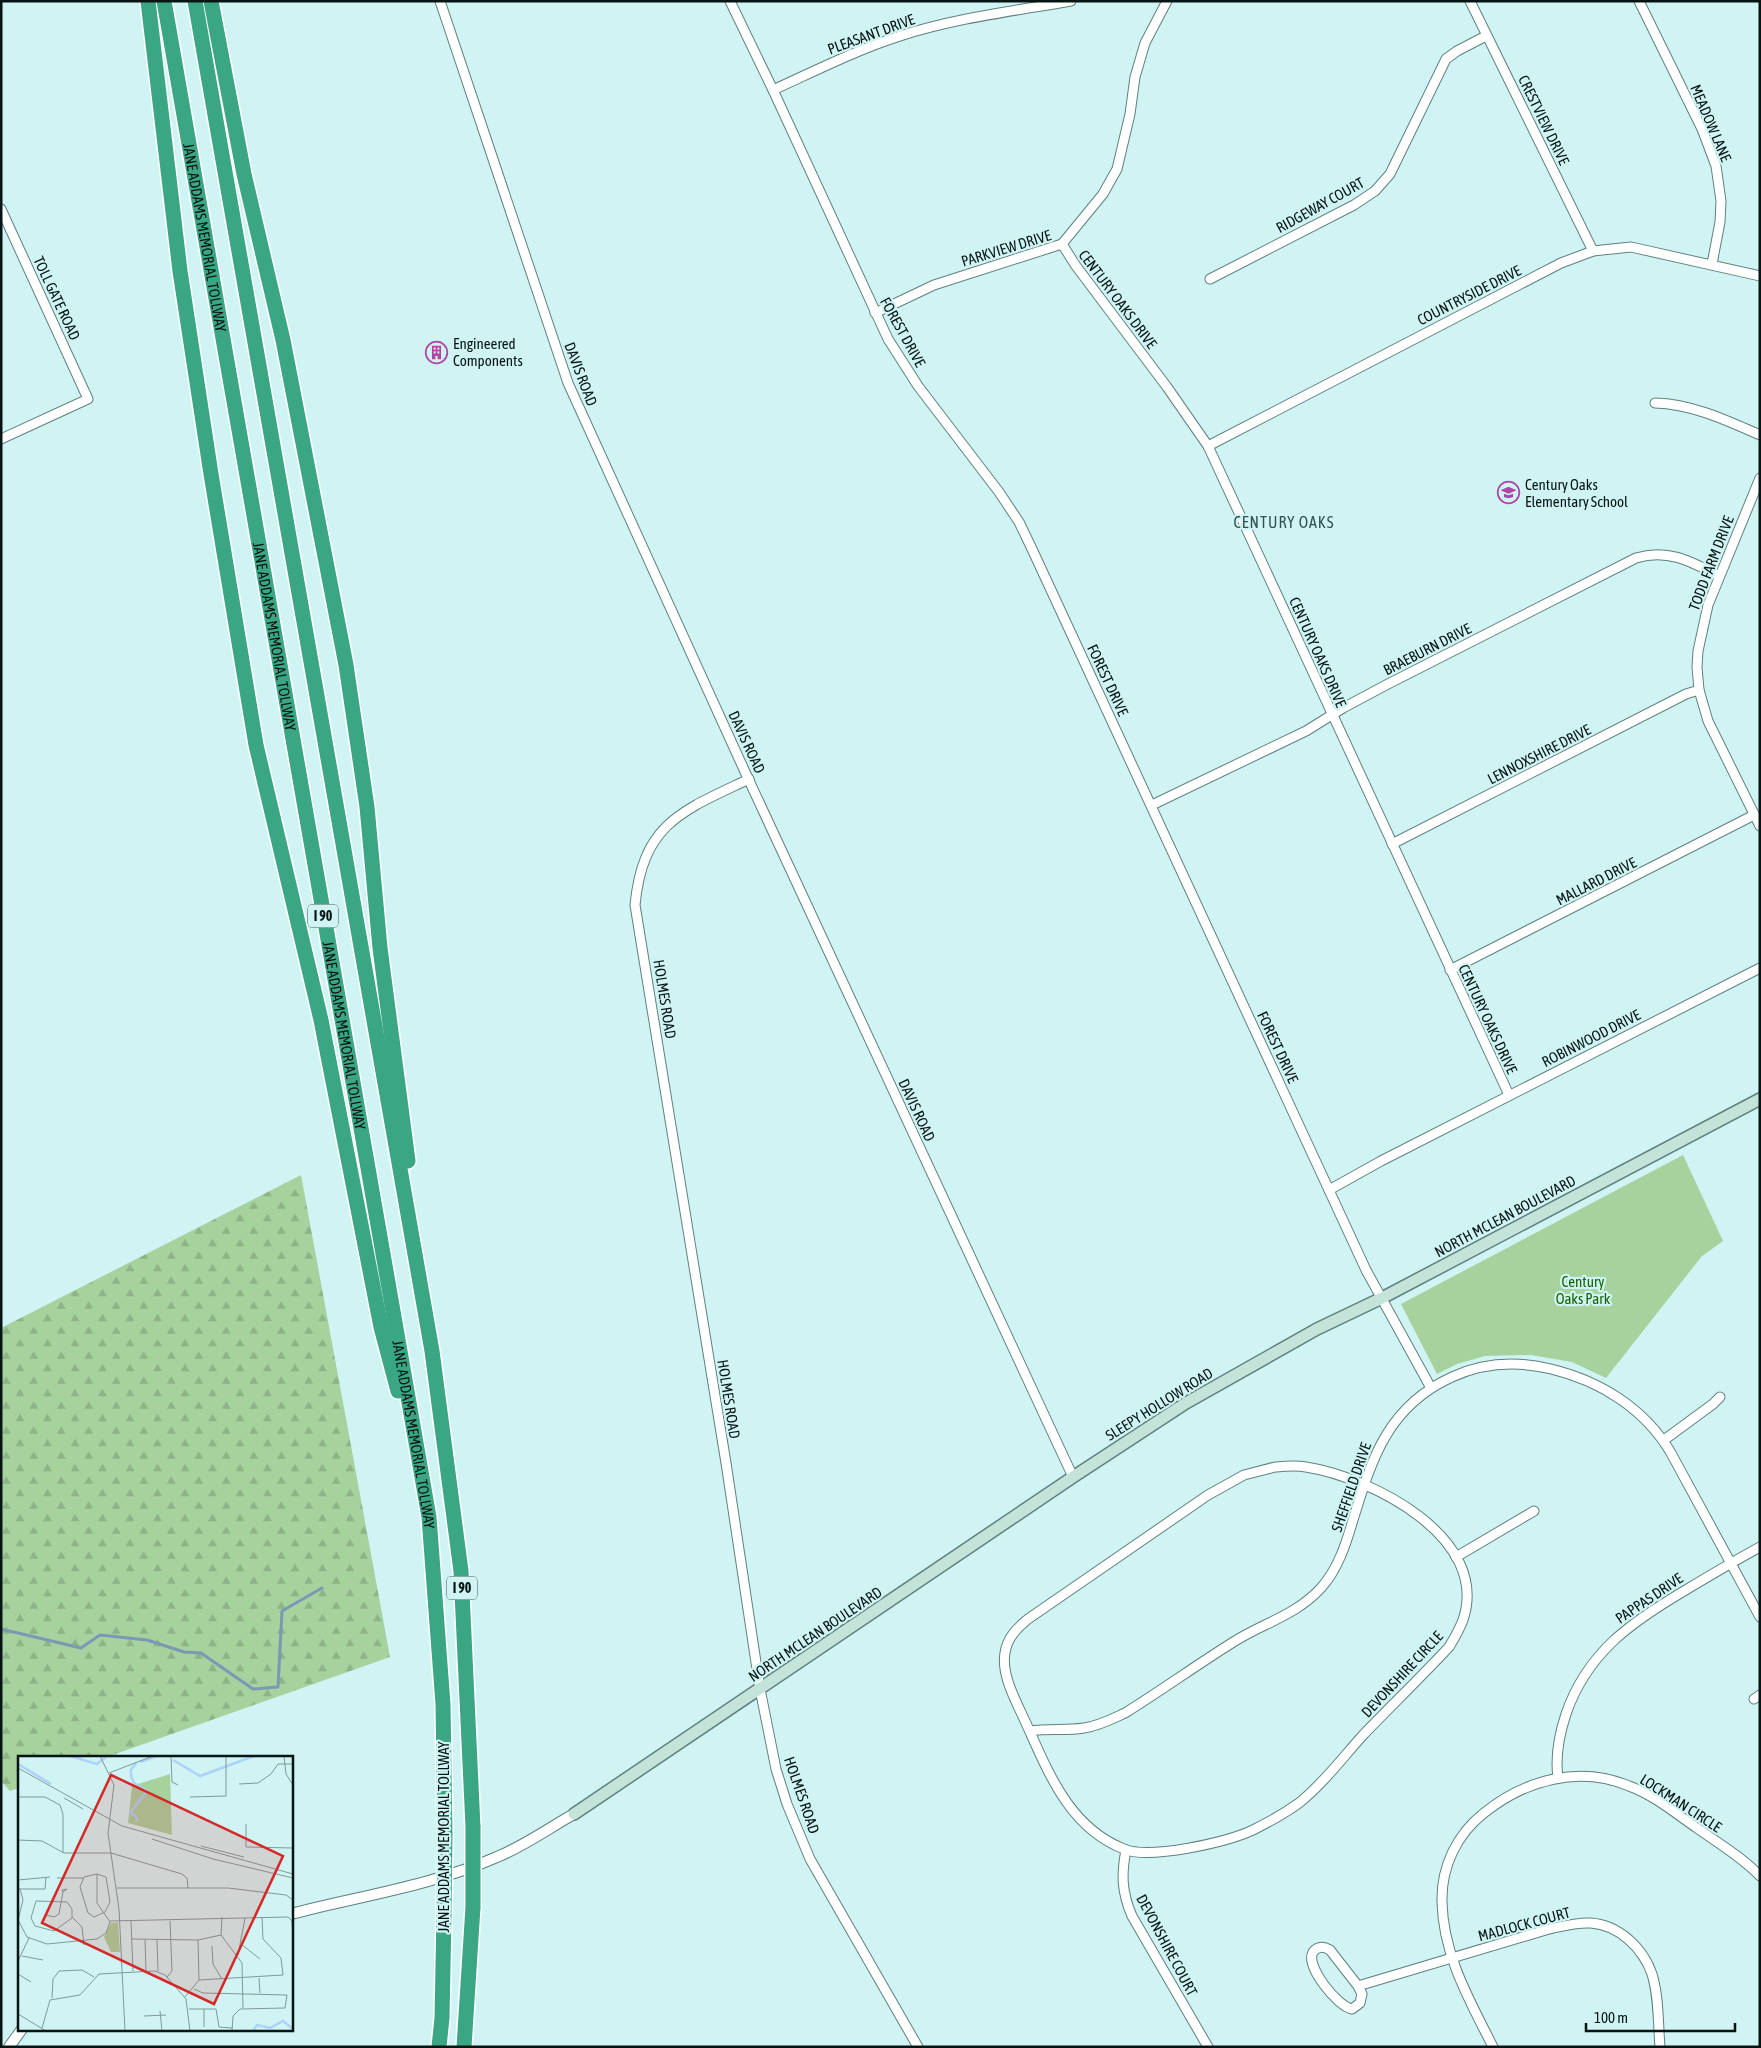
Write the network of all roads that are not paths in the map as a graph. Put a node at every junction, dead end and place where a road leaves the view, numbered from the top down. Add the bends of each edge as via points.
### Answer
1 (148, 1) edge
2 (164, 1) edge
3 (195, 1) edge
4 (211, 1) edge
5 (440, 1) edge
6 (730, 1) edge
7 (1072, 1) edge
8 (1167, 1) edge
9 (1470, 1) edge
10 (1638, 1) edge
11 (1052, 3) edge
12 (1486, 36) junction
13 (774, 90) junction
14 (1, 209) edge
15 (1062, 244) junction
16 (1593, 251) junction
17 (1712, 264) junction
18 (1760, 276) edge
19 (1210, 279) dead end
20 (875, 313) junction
21 (1655, 403) dead end
22 (1760, 435) edge
23 (1, 439) edge
24 (1208, 446) junction
25 (1760, 478) edge
26 (1719, 576) junction
27 (1699, 690) junction
28 (1331, 716) junction
29 (748, 779) junction
30 (1152, 805) junction
31 (1754, 815) junction
32 (1760, 826) edge
33 (1392, 844) junction
34 (1760, 968) edge
35 (1450, 970) junction
36 (1509, 1095) junction
37 (1760, 1099) edge
38 (1330, 1190) junction
39 (1382, 1298) junction
40 (432, 1351) junction
41 (1263, 1358) joint
42 (1431, 1388) junction
43 (1720, 1396) dead end
44 (1664, 1440) junction
45 (1073, 1477) junction
46 (423, 1481) junction
47 (1364, 1484) junction
48 (1534, 1510) dead end
49 (1760, 1547) edge
50 (1456, 1557) junction
51 (1731, 1563) junction
52 (1760, 1617) edge
53 (760, 1689) junction
54 (1030, 1731) junction
55 (1558, 1778) junction
56 (574, 1814) joint
57 (1126, 1850) junction
58 (1760, 1876) edge
59 (292, 1914) edge
60 (1452, 1959) junction
61 (1358, 1986) junction
62 (21, 2030) edge
63 (8, 2047) edge
64 (439, 2047) edge
65 (464, 2047) edge
66 (918, 2047) edge
67 (1208, 2047) edge
68 (1493, 2047) edge
69 (1660, 2047) edge

1 - 46 highway via 182,280 256,745 321,1020 381,1327
2 - 46 highway, JANE ADDAMS MEMORIAL TOLLWAY / I 90
3 - 40 highway, JANE ADDAMS MEMORIAL TOLLWAY / I 90
4 - 40 highway via 244,174 283,340 346,665 367,807 380,948
5 - 29 street, DAVIS ROAD via 568,384
6 - 13 street, FOREST DRIVE
7 - 11 street, PLEASANT DRIVE
8 - 15 street, PARKVIEW DRIVE via 1142,53 1117,168 1103,194
9 - 12 street, CRESTVIEW DRIVE
10 - 17 street, MEADOW LANE via 1702,129 1716,166 1720,183 1720,222
11 - 13 street, PLEASANT DRIVE via 899,36
12 - 16 street, CRESTVIEW DRIVE
12 - 19 street, RIDGEWAY COURT via 1446,60 1394,167 1375,192 1354,206
13 - 20 street, FOREST DRIVE
14 - 23 street, TOLL GATE ROAD via 88,399
15 - 20 street, PARKVIEW DRIVE via 934,285
15 - 24 street, CENTURY OAKS DRIVE
16 - 17 street, COUNTRYSIDE DRIVE via 1631,247
16 - 24 street, COUNTRYSIDE DRIVE via 1561,263
17 - 18 street, COUNTRYSIDE DRIVE
20 - 30 street, FOREST DRIVE via 901,362 1019,522
21 - 22 street via 1675,404 1700,411
24 - 28 street, CENTURY OAKS DRIVE via 1323,692
25 - 26 street, TODD FARM DRIVE
26 - 27 street, TODD FARM DRIVE via 1708,605 1698,651
26 - 28 street, BRAEBURN DRIVE via 1675,555 1647,554
27 - 31 street, TODD FARM DRIVE via 1708,721
27 - 33 street, LENNOXSHIRE DRIVE
28 - 30 street, BRAEBURN DRIVE
28 - 33 street, CENTURY OAKS DRIVE
29 - 45 street, DAVIS ROAD
29 - 53 street, HOLMES ROAD via 690,807 656,836 642,867 635,905
30 - 38 street, FOREST DRIVE
31 - 32 street, TODD FARM DRIVE
31 - 35 street, MALLARD DRIVE
33 - 35 street, CENTURY OAKS DRIVE
34 - 36 street, ROBINWOOD DRIVE
35 - 36 street, CENTURY OAKS DRIVE
36 - 38 street, ROBINWOOD DRIVE via 1381,1160
37 - 39 main road, NORTH MCLEAN BOULEVARD
38 - 39 street, FOREST DRIVE
39 - 41 main road, NORTH MCLEAN BOULEVARD
39 - 42 street, FOREST DRIVE
40 - 65 highway, JANE ADDAMS MEMORIAL TOLLWAY / I 90, bridge via 461,1571 473,1827 473,1907
41 - 45 main road, SLEEPY HOLLOW ROAD via 1186,1403
42 - 44 street, SHEFFIELD DRIVE via 1493,1365 1544,1367 1579,1376 1611,1392 1642,1416
42 - 47 street, SHEFFIELD DRIVE via 1391,1425
43 - 44 street
44 - 51 street, SHEFFIELD DRIVE
45 - 53 main road, NORTH MCLEAN BOULEVARD
46 - 64 highway, JANE ADDAMS MEMORIAL TOLLWAY / I 90, bridge via 429,1517 443,1704 445,1835
47 - 50 street, DEVONSHIRE CIRCLE via 1412,1510 1437,1533
47 - 54 street, SHEFFIELD DRIVE via 1348,1539 1331,1576 1297,1610 1238,1639 1116,1718 1084,1728
47 - 54 street, DEVONSHIRE CIRCLE via 1305,1467 1275,1467 1244,1474 1208,1494 1028,1619 1014,1633 1004,1653 1011,1687
48 - 50 street
49 - 51 street, PAPPAS DRIVE
50 - 57 street, DEVONSHIRE CIRCLE via 1464,1578 1466,1601 1463,1619 1449,1647 1299,1802 1252,1830 1216,1843 1164,1851
51 - 52 street, SHEFFIELD DRIVE
51 - 55 street, PAPPAS DRIVE via 1635,1621 1596,1660 1579,1685 1564,1722 1557,1752
53 - 56 main road, NORTH MCLEAN BOULEVARD
53 - 66 street, HOLMES ROAD via 776,1768 810,1859
54 - 57 street, DEVONSHIRE CIRCLE via 1050,1777 1069,1806 1097,1833
55 - 58 street, LOCKMAN CIRCLE via 1613,1780 1642,1791
55 - 60 street, LOCKMAN CIRCLE via 1533,1784 1494,1805 1474,1823 1454,1850 1447,1865 1442,1901
56 - 59 street via 499,1857 456,1873 408,1888
57 - 67 street, DEVONSHIRE COURT via 1122,1885 1129,1908
60 - 61 street, MADLOCK COURT
60 - 68 street, LOCKMAN CIRCLE
60 - 69 street, MADLOCK COURT via 1571,1924 1591,1923 1612,1928 1629,1940 1652,1974
61 - 61 street via 1330,1950 1324,1946 1312,1952 1310,1960 1314,1969 1341,2004 1352,2009 1360,2004 1362,1994
62 - 63 street

